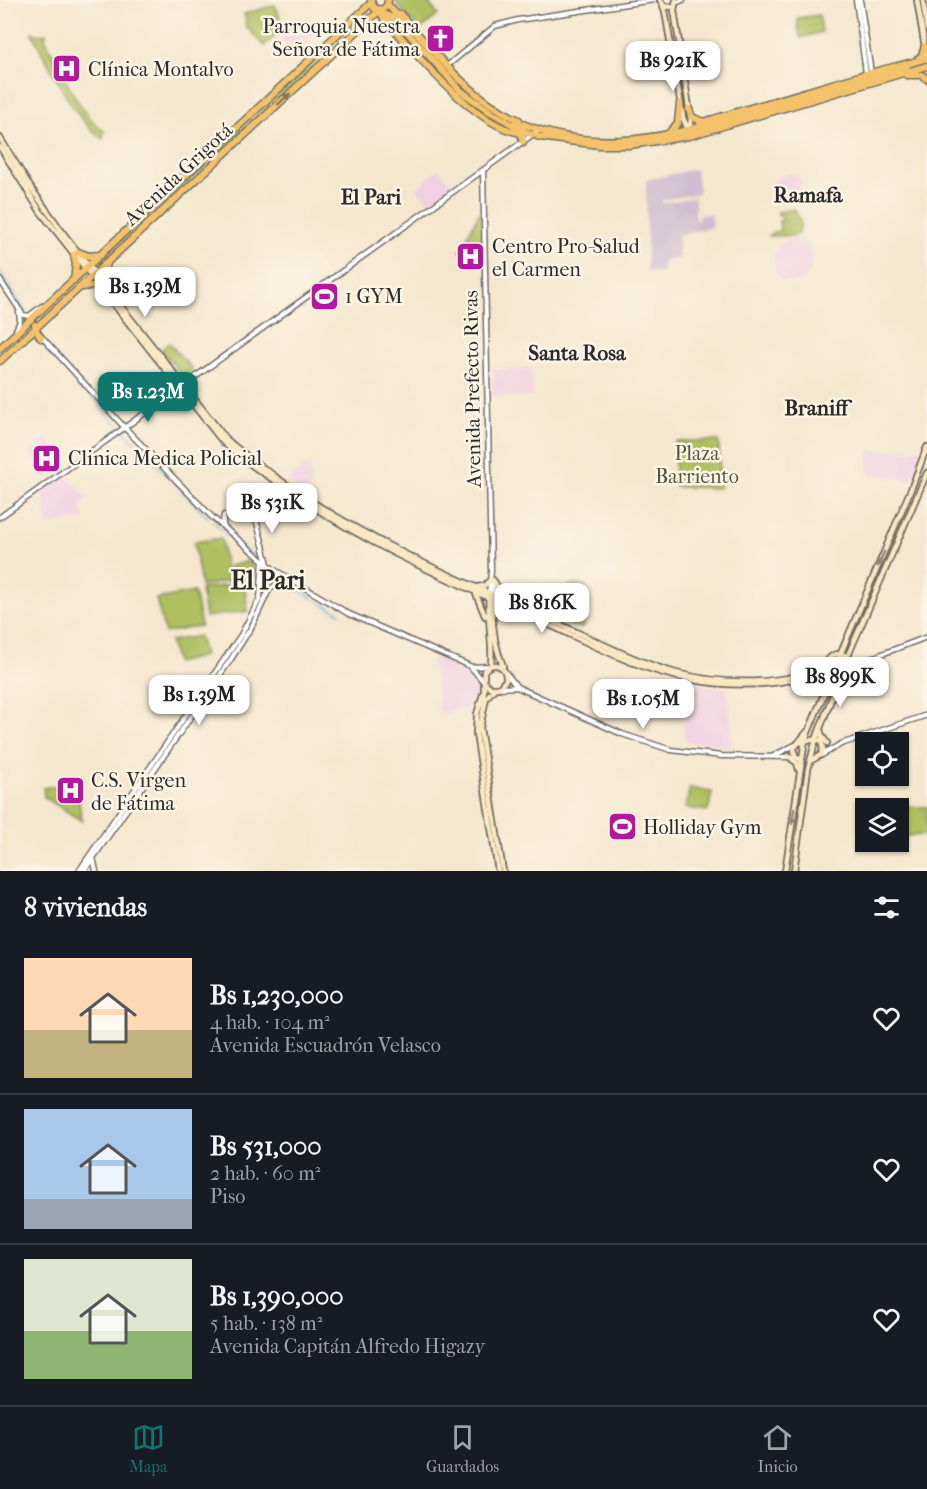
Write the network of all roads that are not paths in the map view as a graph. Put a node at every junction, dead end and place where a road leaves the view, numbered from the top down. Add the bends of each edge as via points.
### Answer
1 (683, 0) edge
2 (858, 0) edge
3 (918, 0) edge
4 (923, 0) edge
5 (371, 1) edge
6 (388, 1) edge
7 (652, 1) edge
8 (675, 2) edge
9 (662, 4) edge
10 (380, 11) junction
11 (675, 19) junction
12 (667, 21) junction
13 (927, 29) edge
14 (924, 46) junction
15 (927, 59) edge
16 (913, 62) junction
17 (444, 66) junction
18 (927, 66) edge
19 (674, 67) junction
20 (868, 73) junction
21 (897, 75) junction
22 (927, 79) edge
23 (685, 80) junction
24 (678, 88) junction
25 (474, 93) junction
26 (688, 100) junction
27 (794, 101) junction
28 (481, 102) junction
29 (769, 102) junction
30 (680, 103) junction
31 (689, 109) junction
32 (483, 116) junction
33 (503, 119) junction
34 (703, 122) junction
35 (524, 125) junction
36 (689, 127) junction
37 (539, 130) junction
38 (704, 132) junction
39 (668, 133) junction
40 (527, 136) junction
41 (0, 138) edge
42 (676, 139) junction
43 (0, 146) edge
44 (7, 149) junction
45 (211, 158) junction
46 (483, 170) junction
47 (15, 171) junction
48 (26, 180) junction
49 (31, 197) junction
50 (43, 206) junction
51 (76, 253) junction
52 (101, 255) junction
53 (108, 261) junction
54 (87, 268) junction
55 (93, 275) junction
56 (0, 280) edge
57 (74, 280) junction
58 (79, 288) junction
59 (105, 289) junction
60 (55, 297) junction
61 (16, 306) junction
62 (36, 315) junction
63 (44, 320) junction
64 (24, 326) junction
65 (35, 328) junction
66 (137, 334) junction
67 (41, 338) junction
68 (148, 341) junction
69 (21, 342) junction
70 (0, 348) edge
71 (9, 352) junction
72 (0, 361) edge
73 (164, 367) junction
74 (175, 374) junction
75 (181, 386) junction
76 (188, 398) junction
77 (198, 404) junction
78 (122, 429) junction
79 (927, 447) edge
80 (239, 457) junction
81 (247, 457) junction
82 (927, 473) edge
83 (278, 478) junction
84 (280, 484) junction
85 (299, 499) junction
86 (278, 502) junction
87 (313, 503) junction
88 (293, 507) dead end
89 (224, 515) dead end
90 (0, 517) edge
91 (225, 529) junction
92 (899, 529) junction
93 (398, 555) junction
94 (407, 555) junction
95 (263, 561) junction
96 (421, 561) junction
97 (412, 562) junction
98 (268, 565) junction
99 (286, 577) junction
100 (491, 580) junction
101 (475, 590) junction
102 (491, 597) junction
103 (507, 604) junction
104 (492, 614) junction
105 (488, 624) junction
106 (557, 628) junction
107 (569, 628) junction
108 (572, 635) junction
109 (588, 637) junction
110 (927, 637) edge
111 (847, 638) junction
112 (612, 650) junction
113 (845, 657) junction
114 (631, 658) junction
115 (869, 659) junction
116 (828, 660) junction
117 (490, 665) junction
118 (470, 666) junction
119 (505, 670) junction
120 (811, 671) junction
121 (848, 675) junction
122 (834, 678) junction
123 (798, 679) junction
124 (484, 682) junction
125 (762, 682) junction
126 (517, 687) junction
127 (497, 688) junction
128 (832, 697) junction
129 (927, 715) edge
130 (189, 716) junction
131 (820, 728) junction
132 (810, 729) junction
133 (813, 740) junction
134 (827, 742) junction
135 (797, 743) junction
136 (841, 744) junction
137 (774, 756) junction
138 (788, 756) junction
139 (820, 756) junction
140 (799, 759) junction
141 (810, 760) junction
142 (799, 773) junction
143 (807, 778) junction
144 (492, 816) junction
145 (790, 835) junction
146 (797, 846) junction
147 (788, 849) junction
148 (93, 851) junction
149 (93, 858) junction
150 (796, 860) junction
151 (79, 871) edge
152 (84, 871) edge
153 (96, 871) edge
154 (498, 871) edge
155 (503, 871) edge
156 (785, 871) edge
157 (794, 871) edge

1 - 8 street
2 - 20 street
3 - 14 main road
4 - 13 main road
5 - 10 main road
5 - 45 main road, Avenida Grigotá
6 - 10 main road, Avenida Grigotá
6 - 17 main road
6 - 17 main road
7 - 9 street
7 - 17 street via 499,25
8 - 9 main road via 669,8
8 - 11 main road
9 - 12 main road
10 - 32 main road via 456,96
10 - 33 main road via 395,20 461,91
45 -> 10 main road, Avenida Grigotá
11 - 12 main road
11 - 23 main road
12 - 19 main road
14 - 15 main road
14 - 16 main road via 922,55
15 - 16 main road
16 - 20 main road
16 - 27 main road via 903,69
17 - 25 main road
17 - 28 main road
18 - 21 main road
19 - 23 main road via 678,81
19 - 24 main road
20 - 29 main road
21 - 22 main road via 922,75
21 - 38 main road
23 - 26 main road
24 - 26 main road via 685,87
24 - 30 main road
25 - 28 main road
25 - 39 main road via 514,117 559,131 617,137
26 - 31 main road
27 - 29 main road
27 - 36 main road
28 - 35 main road
29 - 34 main road
30 - 36 main road
30 - 39 main road via 678,123
31 - 34 main road via 695,119
31 - 36 main road
32 - 33 main road
32 - 40 main road
33 - 40 main road
34 - 36 main road
35 - 37 main road
35 - 40 street
36 - 38 main road
36 - 39 main road
36 - 42 main road
37 - 39 main road via 609,141 640,140
37 - 40 street
38 - 42 main road
40 - 42 main road via 618,146
40 - 46 street
41 - 44 main road
43 - 44 main road
43 - 47 main road
44 - 48 main road
45 - 52 main road, Avenida Grigotá
45 - 53 main road, Avenida Grigotá
46 - 75 street
46 - 100 street, Avenida Prefecto Rivas
47 - 48 main road
47 - 49 main road
48 - 50 main road
49 - 50 main road
49 - 51 main road
50 - 51 main road
51 - 52 main road
51 - 54 main road
51 - 57 main road
52 - 54 main road, Avenida Grigotá
53 - 55 main road, Avenida Grigotá
53 - 59 main road
54 - 55 main road
54 - 57 main road, Avenida Grigotá
55 - 58 main road, Avenida Grigotá
55 - 59 main road
56 - 61 street
57 - 60 main road, Avenida Grigotá
58 - 59 main road via 89,285
58 - 63 main road, Avenida Grigotá
59 - 66 main road
59 - 68 main road
60 - 61 street via 29,316
60 - 62 main road, Avenida Grigotá
61 - 70 street via 19,324
62 - 64 main road, Avenida Grigotá
62 - 65 main road
63 - 65 main road, Avenida Grigotá
63 - 67 street
64 - 70 main road, Avenida Grigotá
64 - 71 main road via 26,332
65 - 67 main road
65 - 69 main road, Avenida Grigotá
66 - 68 main road
66 - 73 main road
67 - 69 street via 35,336
67 - 78 street
68 - 74 main road
69 - 71 main road, Avenida Grigotá
71 - 72 main road, Avenida Grigotá
73 - 74 main road
73 - 75 main road
74 - 75 main road
75 - 76 main road
75 - 77 main road
75 - 78 street
76 - 77 main road
76 - 80 main road
77 - 81 main road via 226,439
78 - 90 street
78 - 91 street
79 - 92 main road
80 - 81 main road
80 - 84 main road
81 - 83 main road
82 - 92 main road
83 - 85 main road
83 - 87 main road
84 - 85 main road
84 - 86 main road via 282,494
85 - 86 street
85 - 87 main road via 302,496
85 - 88 main road
85 - 93 main road
86 - 98 street via 253,508
87 - 94 main road
89 - 91 street
91 - 95 street
92 -> 111 main road
92 - 113 main road
93 - 94 main road
93 - 97 main road
94 - 96 main road
95 - 98 street
95 - 130 street via 262,592 252,614
96 - 97 main road
96 - 101 main road
97 - 101 main road
98 - 99 street
99 - 118 street via 349,614
99 - 130 street via 269,590 245,638
100 - 101 main road
100 - 102 street, Avenida Prefecto Rivas
100 - 103 main road
101 - 102 main road
101 - 105 main road
102 - 103 main road
102 - 104 main road, Avenida Prefecto Rivas
102 - 105 main road, Avenida Prefecto Rivas
103 - 104 main road
103 - 106 main road
103 - 107 main road
104 - 119 main road, Avenida Prefecto Rivas
105 - 117 main road, Avenida Prefecto Rivas
106 - 107 main road via 567,632
106 - 108 main road
107 - 109 main road
108 - 109 main road via 575,632
108 - 112 main road
109 - 112 main road
110 - 115 street
111 - 113 main road
111 - 116 main road
112 - 114 main road
113 - 115 street via 860,662
113 - 116 main road
113 - 121 main road via 851,667
113 - 122 main road
113 - 122 main road
114 - 125 main road via 695,677
114 - 125 main road via 676,677
115 - 121 street
116 - 120 main road
116 - 122 main road via 826,669
117 - 118 street
117 - 119 main road
117 - 124 main road via 484,671
118 - 124 street
119 - 126 street
119 - 127 main road via 506,680
120 - 123 main road via 812,674
120 - 125 main road
121 - 122 main road
121 - 128 main road
122 - 123 main road via 820,675
122 - 128 main road
122 - 132 main road
123 - 125 main road
124 - 127 main road
124 - 144 main road via 476,728
126 - 127 street
126 - 137 street via 644,742 696,753
127 - 144 main road via 486,698 480,728
128 - 131 main road
129 - 136 street
130 - 148 street
130 - 149 street
131 - 133 main road
131 - 134 main road
132 - 133 main road
132 - 135 main road
133 - 134 street
133 - 135 main road
133 - 139 main road via 823,748
133 - 140 main road
133 - 141 main road
134 - 136 street
135 - 137 street
135 - 140 main road via 794,752
136 - 139 street
137 - 138 street
138 - 140 street
138 - 142 main road
139 - 141 main road
139 - 143 main road
140 - 141 main road
140 - 142 main road
141 - 143 main road
142 -> 145 main road
143 - 146 main road
144 - 154 main road
144 - 155 main road
145 - 146 main road via 792,846
145 - 147 main road
146 - 150 main road
147 - 150 main road via 794,849
147 - 156 main road
148 - 149 street
148 - 151 street
149 - 152 street
149 - 153 street
150 - 157 main road

